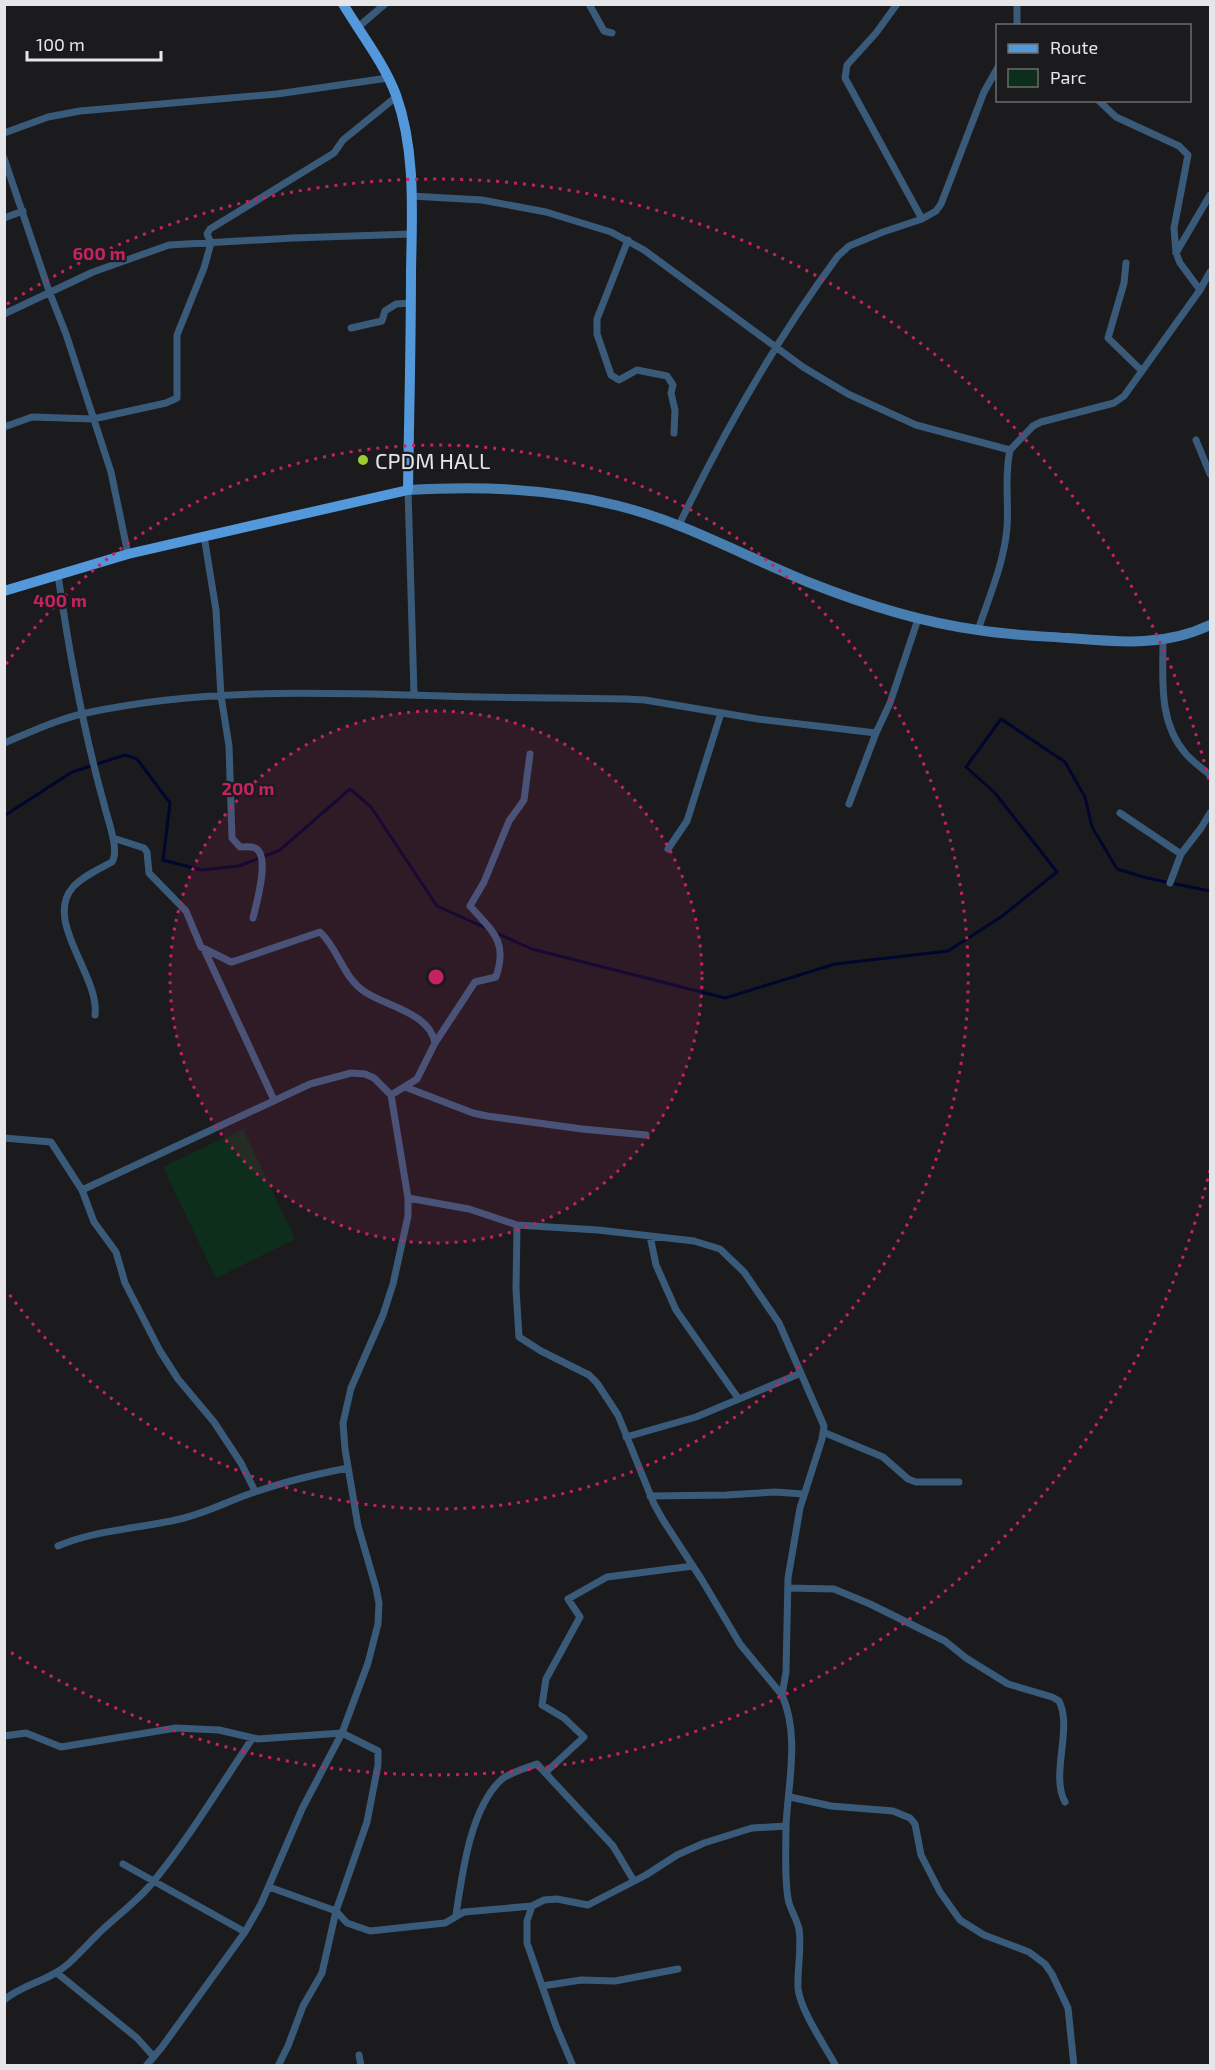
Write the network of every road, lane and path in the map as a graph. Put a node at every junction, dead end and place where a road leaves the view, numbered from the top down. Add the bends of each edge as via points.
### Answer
1 (343, 4) edge
2 (385, 4) edge
3 (589, 4) edge
4 (897, 4) edge
5 (1017, 4) edge
6 (1017, 24) edge
7 (357, 28) junction
8 (612, 33) dead end
9 (996, 71) edge
10 (388, 78) junction
11 (396, 97) junction
12 (1100, 102) edge
13 (4, 133) edge
14 (4, 158) edge
15 (1210, 195) edge
16 (411, 196) junction
17 (23, 211) junction
18 (4, 219) edge
19 (922, 219) junction
20 (412, 234) junction
21 (628, 240) junction
22 (211, 243) junction
23 (1176, 253) junction
24 (1126, 263) dead end
25 (1210, 272) edge
26 (1200, 290) junction
27 (50, 291) junction
28 (411, 303) junction
29 (4, 314) edge
30 (351, 328) dead end
31 (775, 348) junction
32 (1141, 370) junction
33 (93, 419) junction
34 (4, 427) edge
35 (674, 433) dead end
36 (1196, 440) dead end
37 (1010, 450) junction
38 (1210, 474) edge
39 (408, 490) junction
40 (679, 525) junction
41 (204, 536) junction
42 (128, 554) junction
43 (58, 575) junction
44 (4, 591) edge
45 (918, 619) junction
46 (1210, 625) edge
47 (978, 630) junction
48 (1163, 641) junction
49 (414, 694) junction
50 (221, 696) junction
51 (721, 713) junction
52 (83, 714) junction
53 (876, 733) junction
54 (4, 743) edge
55 (530, 754) dead end
56 (1210, 775) edge
57 (849, 804) dead end
58 (1120, 813) dead end
59 (1210, 813) edge
60 (113, 838) junction
61 (668, 849) dead end
62 (1181, 854) junction
63 (1170, 883) dead end
64 (252, 918) dead end
65 (204, 949) junction
66 (96, 1015) dead end
67 (435, 1043) junction
68 (405, 1087) junction
69 (392, 1095) junction
70 (274, 1100) junction
71 (646, 1136) dead end
72 (4, 1138) edge
73 (82, 1190) junction
74 (408, 1198) junction
75 (517, 1225) junction
76 (650, 1236) junction
77 (801, 1373) junction
78 (738, 1398) junction
79 (824, 1432) junction
80 (626, 1437) junction
81 (348, 1468) junction
82 (959, 1482) dead end
83 (255, 1491) junction
84 (804, 1494) junction
85 (650, 1496) junction
86 (58, 1546) dead end
87 (693, 1566) junction
88 (788, 1588) junction
89 (782, 1695) junction
90 (342, 1733) junction
91 (4, 1736) edge
92 (252, 1739) junction
93 (544, 1773) junction
94 (790, 1797) junction
95 (1065, 1802) dead end
96 (786, 1826) junction
97 (123, 1864) dead end
98 (154, 1881) junction
99 (634, 1881) junction
100 (269, 1887) junction
101 (532, 1906) junction
102 (336, 1911) junction
103 (456, 1915) junction
104 (244, 1932) junction
105 (678, 1969) dead end
106 (57, 1973) junction
107 (542, 1986) junction
108 (4, 2000) edge
109 (359, 2055) dead end
110 (154, 2057) junction
111 (146, 2066) edge
112 (278, 2066) edge
113 (361, 2066) edge
114 (573, 2066) edge
115 (836, 2066) edge
116 (1074, 2066) edge

1 - 7 main road
2 - 7 street
3 - 8 street via 604,31
4 - 19 street via 847,65 845,78
5 - 6 street
7 - 10 main road
9 - 19 street via 971,122 941,204
10 - 11 main road
10 - 13 street via 277,94 80,111 48,117
11 - 16 main road via 407,140
11 - 22 street via 342,140 334,153 210,229 207,234
12 - 23 street via 1116,117 1179,146 1188,155 1174,228
14 - 17 street
15 - 23 street
16 - 20 main road
16 - 21 street via 482,200 546,212
17 - 18 street
17 - 27 street
19 - 31 street via 844,250
20 - 22 street
20 - 28 main road
21 - 31 street
21 - 35 street via 597,319 597,334 610,375 619,380 637,370 667,376 673,385
22 - 27 street via 169,245
22 - 33 street via 177,335 177,398
23 - 26 street
24 - 32 street via 1108,338
25 - 26 street
26 - 32 street
27 - 29 street
27 - 33 street
28 - 30 street via 390,307 382,321
28 - 39 main road
31 - 37 street via 848,394 916,425
31 - 40 street via 726,432
32 - 37 street via 1124,396 1114,403 1041,422
33 - 34 street via 40,416
33 - 42 street via 111,472
36 - 38 street
37 - 47 street via 1005,477 1005,542
39 - 40 street via 457,487 563,494
39 - 41 main road
39 - 49 street
40 - 45 street via 806,581
41 - 42 main road
41 - 50 street via 216,610
42 - 43 main road
43 - 44 main road
43 - 52 street
45 - 47 street
45 - 53 street
46 - 48 street
47 - 48 street via 1109,641
48 - 56 street via 1163,706 1186,754
49 - 50 street
49 - 51 street via 636,700
50 - 52 street via 154,701
50 - 64 street via 229,746 232,838 240,847 258,851 262,865
51 - 53 street
51 - 61 street via 687,821
52 - 54 street
52 - 60 street
53 - 57 street
55 - 67 street via 524,800 509,821 470,906 497,936 502,960 496,977 475,982
58 - 62 street
59 - 62 street
60 - 65 street via 144,848 149,873 186,911
60 - 66 street via 114,860 81,879 64,905 67,929 95,994
62 - 63 street
65 - 67 street via 231,962 320,932 361,990 411,1013
65 - 70 street
67 - 68 street via 417,1079
68 - 69 street
68 - 71 street via 487,1116
69 - 70 street via 374,1078 351,1073 310,1084
69 - 74 street
70 - 73 street
72 - 73 street via 51,1142
73 - 83 street via 94,1222 116,1252 125,1283 160,1351 214,1422
74 - 75 street via 469,1209
74 - 81 street via 408,1216 393,1284 345,1406
75 - 76 street
75 - 80 street via 519,1337 594,1378 618,1415
76 - 77 street via 706,1243 729,1256 779,1323
76 - 78 street via 656,1264 676,1310
77 - 78 street
77 - 79 street
78 - 80 street via 696,1417
79 - 82 street via 883,1457 916,1482
79 - 84 street
80 - 85 street
81 - 83 street
81 - 90 street via 358,1526 379,1603 368,1663
83 - 86 street via 182,1519 110,1530
84 - 85 street
84 - 88 street
85 - 87 street
87 - 89 street via 740,1644
87 - 93 street via 607,1576 568,1599 580,1617 546,1678 542,1705 584,1737
88 - 89 street
88 - 95 street via 834,1589 870,1604 945,1641 1008,1683 1059,1701 1063,1713 1060,1783
89 - 94 street via 792,1742
90 - 92 street
90 - 100 street via 302,1809
90 - 102 street via 380,1755 367,1822
91 - 92 street via 26,1733 61,1747 176,1728 219,1730
92 - 98 street
93 - 99 street via 613,1846
93 - 103 street via 537,1764 503,1778 485,1800 465,1855
94 - 96 street
94 - 116 street via 831,1806 893,1811 910,1818 915,1824 921,1855 939,1892 960,1920 984,1935 1029,1952 1052,1974 1068,2008
96 - 99 street via 752,1828 716,1839 677,1855
96 - 115 street via 787,1890 800,1932 799,1994
97 - 98 street
98 - 104 street
98 - 106 street
99 - 101 street via 588,1905 551,1899
100 - 102 street
100 - 104 street
101 - 103 street
101 - 107 street via 526,1921 526,1938
102 - 103 street via 347,1923 370,1931 445,1923
102 - 112 street via 322,1973 303,2006
104 - 110 street
105 - 107 street via 615,1981 581,1980
106 - 108 street
106 - 110 street via 137,2038
107 - 114 street
109 - 113 street
110 - 111 street

